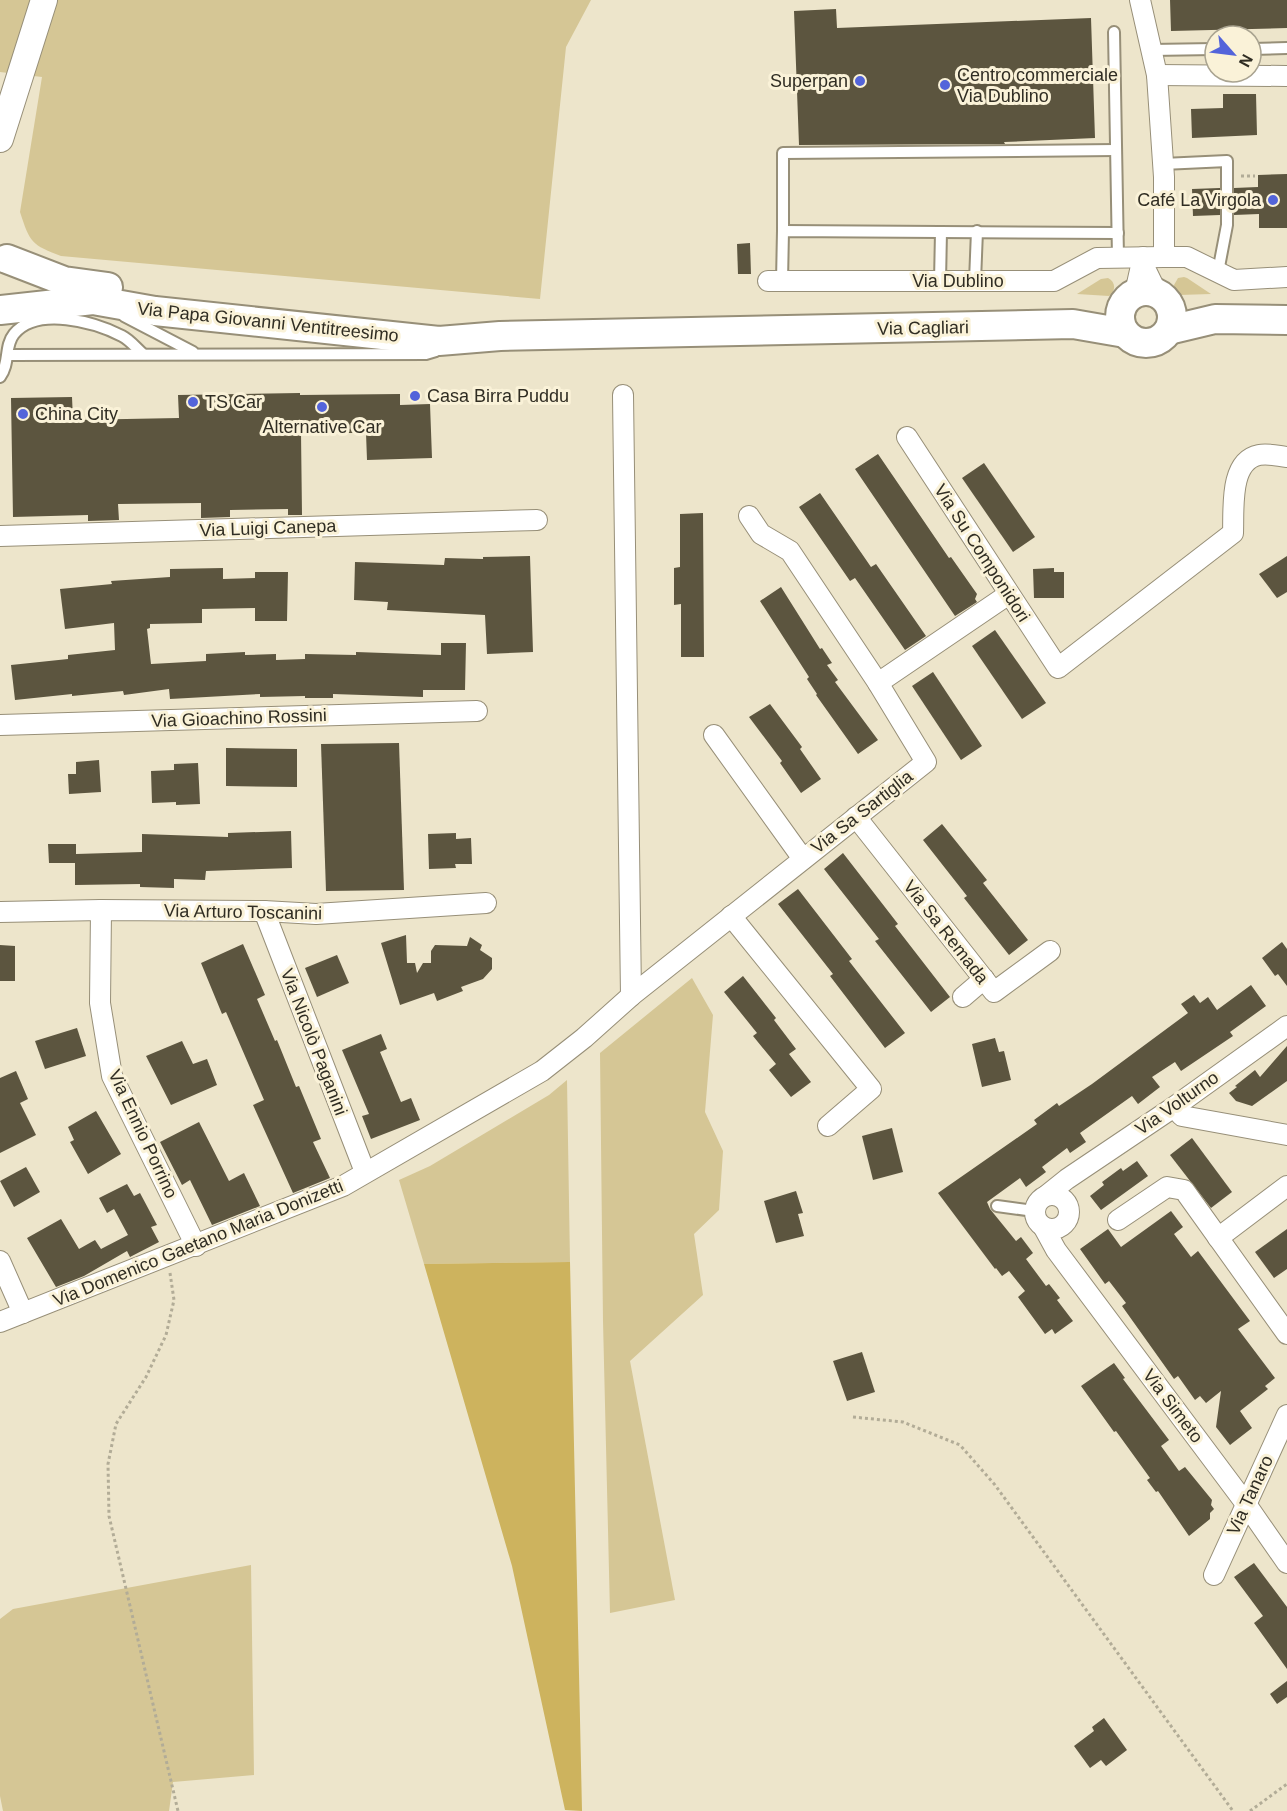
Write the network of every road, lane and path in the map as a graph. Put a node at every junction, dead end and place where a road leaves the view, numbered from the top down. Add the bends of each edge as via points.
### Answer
1 (44, 0) edge
2 (1140, 0) edge
3 (1114, 32) dead end
4 (1287, 48) edge
5 (1203, 49) edge
6 (1263, 49) edge
7 (1151, 50) junction
8 (1156, 75) junction
9 (1287, 76) edge
10 (0, 139) edge
11 (1116, 150) junction
12 (1163, 164) junction
13 (783, 231) junction
14 (977, 231) junction
15 (941, 232) junction
16 (1118, 233) junction
17 (4, 256) edge
18 (1118, 257) junction
19 (1164, 257) junction
20 (1143, 260) junction
21 (1218, 272) junction
22 (1287, 277) edge
23 (775, 281) joint
24 (940, 281) junction
25 (975, 281) junction
26 (93, 300) junction
27 (0, 309) edge
28 (1146, 310) junction
29 (1287, 320) edge
30 (618, 334) joint
31 (500, 336) junction
32 (536, 336) junction
33 (143, 354) junction
34 (196, 354) junction
35 (8, 355) junction
36 (0, 377) edge
37 (623, 395) dead end
38 (907, 437) dead end
39 (1287, 456) edge
40 (749, 516) dead end
41 (537, 520) dead end
42 (0, 536) edge
43 (1009, 594) junction
44 (878, 683) junction
45 (477, 711) dead end
46 (0, 725) edge
47 (714, 735) dead end
48 (856, 817) junction
49 (803, 859) junction
50 (486, 903) dead end
51 (101, 910) junction
52 (264, 911) junction
53 (0, 912) edge
54 (731, 916) junction
55 (1050, 951) dead end
56 (984, 979) junction
57 (631, 996) junction
58 (963, 997) dead end
59 (1287, 1026) edge
60 (1174, 1107) junction
61 (828, 1126) dead end
62 (1287, 1135) edge
63 (365, 1172) junction
64 (1287, 1186) edge
65 (997, 1206) dead end
66 (1051, 1212) junction
67 (1118, 1220) dead end
68 (1218, 1238) junction
69 (196, 1246) junction
70 (167, 1257) junction
71 (0, 1261) edge
72 (23, 1313) junction
73 (0, 1322) edge
74 (1287, 1334) edge
75 (1287, 1415) edge
76 (853, 1417) dead end
77 (1246, 1504) junction
78 (1287, 1563) edge
79 (1214, 1575) dead end
80 (1287, 1784) edge
81 (178, 1811) edge
82 (1233, 1811) edge
83 (1250, 1811) edge

1 - 10 street
2 - 7 street
3 - 11 lane
4 - 6 lane
5 - 7 lane
7 - 8 street
8 - 9 street
8 - 12 street
11 - 13 lane via 783,153
11 - 16 lane
12 - 19 street
12 - 21 lane via 1227,162 1227,225
13 - 15 lane
13 - 23 lane
14 - 15 lane
14 - 16 lane
14 - 25 lane
15 - 24 lane
16 - 18 lane
17 - 27 main road, Via Papa Giovanni Ventitreesimo via 15,276 11,296
17 - 32 main road, Via Papa Giovanni Ventitreesimo via 64,281 480,326
18 - 20 street, Via Dublino
18 - 25 street, Via Dublino via 1097,258 1054,281
19 - 20 street, Via Dublino
19 - 21 street, Via Dublino via 1187,257
20 - 28 street
21 - 22 street, Via Dublino via 1234,280
23 - 24 street, Via Dublino
24 - 25 street, Via Dublino
26 - 27 main road, Via Papa Giovanni Ventitreesimo
26 - 31 main road, Via Papa Giovanni Ventitreesimo via 155,311 439,340
26 - 34 lane
28 - 29 main road, Via Cagliari via 1215,319
28 - 30 main road, Via Cagliari via 1073,324
30 - 32 main road, Via Papa Giovanni Ventitreesimo
31 - 32 main road, Via Papa Giovanni Ventitreesimo
31 - 34 lane via 426,354
33 - 34 lane
33 - 35 lane
33 - 35 lane via 123,336 95,324 48,319 31,321 18,329 9,342
35 - 36 lane
37 - 57 street
38 - 43 street, Via Su Componidori
39 - 43 street, Via Su Componidori via 1260,454 1243,464 1236,482 1233,533 1058,668
40 - 44 street via 761,534 790,551
41 - 42 street, Via Luigi Canepa
43 - 44 street
44 - 48 street, Via Sa Sartiglia via 926,762
45 - 46 street, Via Gioachino Rossini
47 - 49 street
48 - 49 street, Via Sa Sartiglia
48 - 56 street, Via Sa Remada
49 - 54 street, Via Sa Sartiglia
50 - 52 street, Via Arturo Toscanini via 316,914
51 - 52 street, Via Arturo Toscanini
51 - 53 street, Via Arturo Toscanini
51 - 69 street, Via Ennio Porrino via 100,1003 112,1076
52 - 63 street, Via Nicolò Paganini
54 - 57 street, Via Sa Sartiglia
54 - 61 street via 871,1089
55 - 56 street, Via Sa Remada via 994,992
56 - 58 street
57 - 63 street, Via Domenico Gaetano Maria Donizetti via 542,1071
59 - 60 street, Via Volturno
60 - 62 street via 1182,1116
60 - 66 street, Via Volturno via 1067,1179
63 - 69 street, Via Domenico Gaetano Maria Donizetti via 343,1186
64 - 68 street
65 - 66 lane
66 - 77 street, Via Simeto via 1056,1250
67 - 68 street via 1167,1187 1184,1190
68 - 74 street
69 - 70 street, Via Domenico Gaetano Maria Donizetti
70 - 72 street, Via Domenico Gaetano Maria Donizetti
70 - 81 path via 174,1300 166,1335 146,1377 116,1424 108,1474 109,1516
71 - 72 street
72 - 73 street, Via Domenico Gaetano Maria Donizetti
75 - 77 street, Via Tanaro
76 - 82 path via 903,1422 960,1445 995,1485
77 - 78 street, Via Simeto
77 - 79 street, Via Tanaro
80 - 83 path

